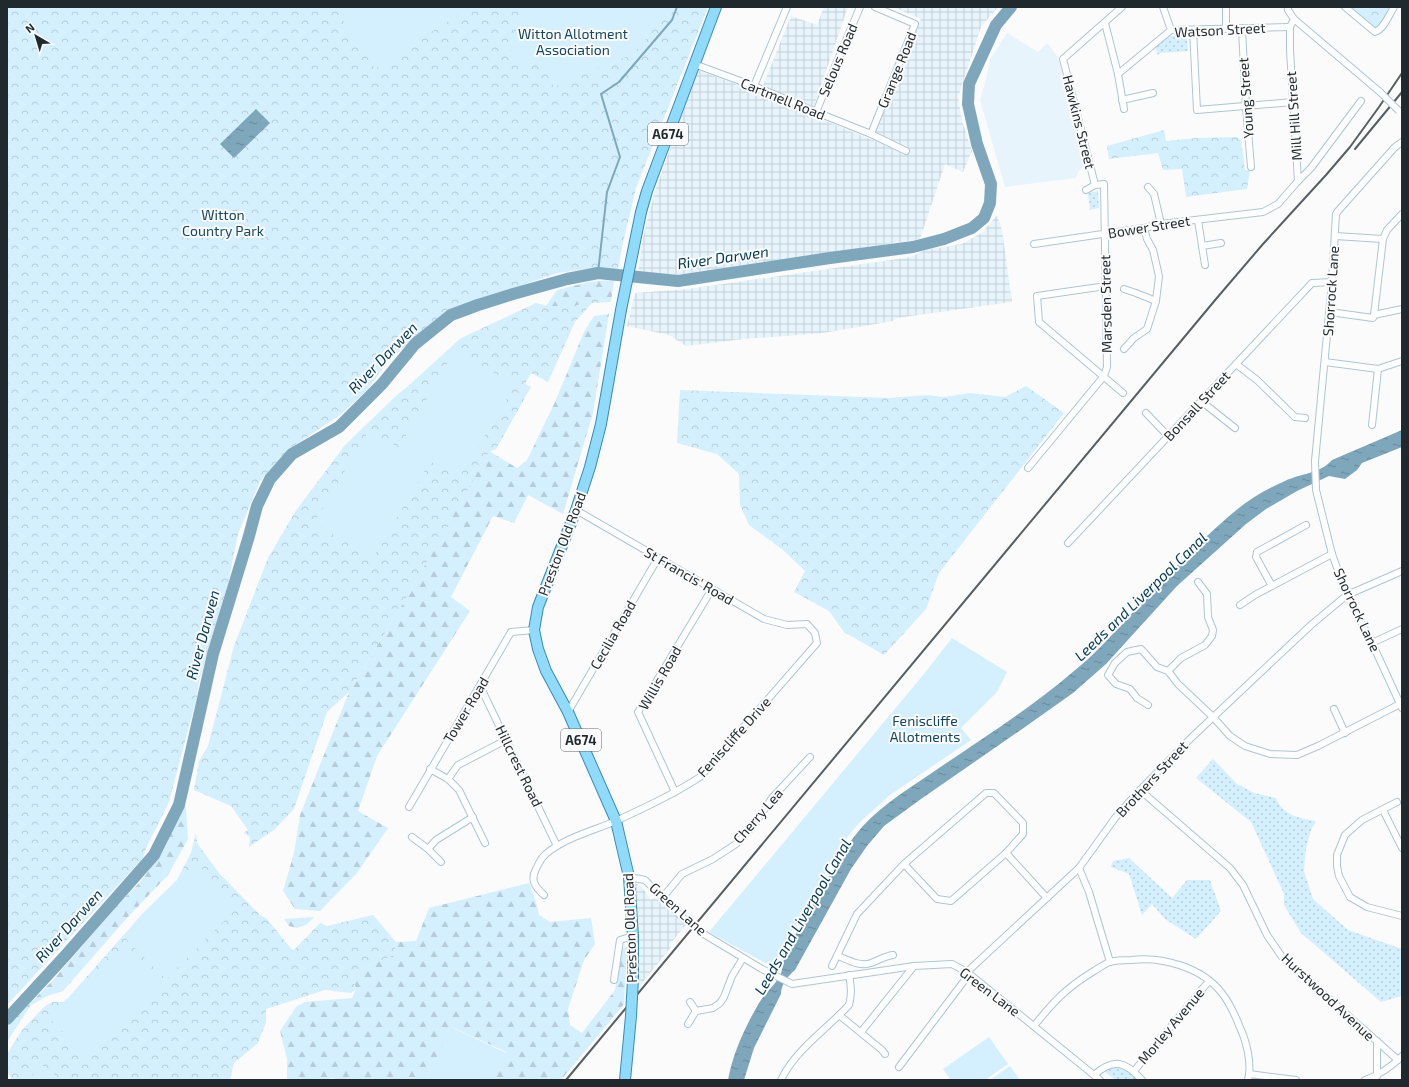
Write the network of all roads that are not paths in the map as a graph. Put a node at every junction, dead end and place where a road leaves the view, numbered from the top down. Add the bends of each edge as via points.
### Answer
1 (716, 7) edge
2 (787, 7) edge
3 (860, 7) edge
4 (875, 7) edge
5 (1122, 7) edge
6 (1163, 7) edge
7 (1226, 7) edge
8 (1288, 7) edge
9 (1345, 7) edge
10 (1394, 7) edge
11 (1294, 19) junction
12 (1104, 23) junction
13 (1290, 27) junction
14 (1226, 29) junction
15 (1242, 29) junction
16 (1171, 30) junction
17 (1193, 30) junction
18 (694, 64) junction
19 (1118, 74) junction
20 (754, 86) junction
21 (1153, 93) dead end
22 (1122, 100) junction
23 (1362, 101) dead end
24 (1293, 102) junction
25 (1246, 107) junction
26 (1124, 109) dead end
27 (816, 112) junction
28 (1400, 113) edge
29 (871, 134) junction
30 (1402, 142) edge
31 (906, 151) dead end
32 (1251, 167) dead end
33 (1298, 181) junction
34 (1095, 185) junction
35 (1148, 187) dead end
36 (1086, 190) dead end
37 (1263, 212) joint
38 (1401, 218) edge
39 (1198, 220) junction
40 (1161, 224) junction
41 (1144, 228) junction
42 (1105, 234) junction
43 (1335, 236) junction
44 (1383, 239) junction
45 (1221, 243) dead end
46 (1034, 244) dead end
47 (1202, 246) junction
48 (1205, 265) dead end
49 (1332, 282) junction
50 (1106, 286) junction
51 (1124, 289) dead end
52 (1156, 301) junction
53 (1402, 309) edge
54 (1330, 312) junction
55 (1374, 315) junction
56 (1124, 349) dead end
57 (1402, 361) edge
58 (1325, 362) junction
59 (1236, 364) junction
60 (1378, 369) junction
61 (1104, 376) junction
62 (1123, 394) dead end
63 (1201, 402) junction
64 (1146, 413) dead end
65 (1305, 418) dead end
66 (1372, 425) dead end
67 (1235, 428) dead end
68 (1168, 436) junction
69 (1028, 468) dead end
70 (576, 510) junction
71 (1306, 525) dead end
72 (1068, 543) dead end
73 (1332, 554) junction
74 (658, 558) junction
75 (1402, 571) edge
76 (1198, 582) dead end
77 (1272, 586) junction
78 (712, 589) junction
79 (1347, 596) junction
80 (1240, 605) dead end
81 (808, 624) joint
82 (1402, 629) edge
83 (534, 630) junction
84 (1372, 643) junction
85 (1168, 671) junction
86 (480, 686) junction
87 (1148, 705) dead end
88 (1401, 706) edge
89 (1334, 709) dead end
90 (568, 712) junction
91 (1213, 717) junction
92 (1345, 733) junction
93 (506, 740) junction
94 (810, 757) dead end
95 (430, 769) junction
96 (448, 779) junction
97 (1140, 790) junction
98 (675, 792) junction
99 (1397, 802) dead end
100 (409, 807) dead end
101 (1383, 810) junction
102 (473, 817) junction
103 (616, 821) junction
104 (412, 837) dead end
105 (485, 843) dead end
106 (557, 846) junction
107 (1402, 848) edge
108 (428, 850) junction
109 (1006, 853) junction
110 (441, 862) dead end
111 (904, 864) junction
112 (1079, 868) junction
113 (629, 877) junction
114 (544, 894) dead end
115 (663, 897) junction
116 (1048, 898) junction
117 (1402, 916) edge
118 (633, 936) junction
119 (893, 955) dead end
120 (838, 956) junction
121 (743, 958) junction
122 (1110, 962) junction
123 (832, 966) dead end
124 (914, 966) junction
125 (967, 972) junction
126 (849, 975) junction
127 (614, 980) dead end
128 (1209, 981) junction
129 (690, 1002) dead end
130 (696, 1011) junction
131 (839, 1015) junction
132 (688, 1024) dead end
133 (1034, 1026) junction
134 (861, 1032) junction
135 (1377, 1041) junction
136 (885, 1054) dead end
137 (1400, 1058) edge
138 (898, 1067) dead end
139 (1134, 1071) junction
140 (1094, 1075) junction
141 (1377, 1076) junction
142 (1249, 1077) edge
143 (625, 1080) edge
144 (781, 1080) edge
145 (1100, 1080) edge
146 (1142, 1080) edge
147 (1296, 1080) edge
148 (1365, 1080) edge

1 - 18 main road, Preston Old Road / A674
2 - 20 street
3 - 27 street, Selous Road
4 - 29 street, Grange Road via 915,24
5 - 12 street
6 - 16 street
7 - 14 street
8 - 11 street
9 - 10 street via 1375,32 1383,26
11 - 13 street, Mill Hill Street
11 - 28 street, bridge via 1380,92
12 - 19 street
12 - 34 street, Hawkins Street via 1063,59
13 - 15 street, Watson Street
13 - 24 street, Mill Hill Street
14 - 15 street, Watson Street
14 - 17 street, Watson Street
15 - 25 street, Young Street
16 - 17 street, Watson Street
16 - 19 street, Watson Street
17 - 25 street via 1197,110
18 - 20 street, Cartmell Road
18 - 70 main road, Preston Old Road / A674 via 641,212 601,424
19 - 22 street
20 - 27 street, Cartmell Road
21 - 22 street
22 - 26 street
23 - 33 street via 1311,168
24 - 25 street
24 - 33 street, Mill Hill Street
25 - 32 street, Young Street
27 - 29 street, Cartmell Road
29 - 31 street, Cartmell Road
30 - 43 street, Shorrock Lane via 1338,211
33 - 37 street, Mill Hill Street via 1278,204
34 - 36 street
34 - 42 street, Marsden Street via 1104,184
35 - 40 street via 1154,194
37 - 39 street, Bower Street
38 - 44 street via 1387,230
39 - 40 street, Bower Street
39 - 47 street
40 - 41 street, Bower Street
41 - 42 street, Bower Street
41 - 52 street via 1153,250 1159,276
42 - 46 street, Bower Street
42 - 50 street, Marsden Street
43 - 44 street
43 - 49 street, Shorrock Lane
44 - 55 street
45 - 47 street
47 - 48 street
49 - 54 street, Shorrock Lane
49 - 59 street, Bonsall Street via 1312,283
50 - 61 street, Marsden Street via 1107,367
50 - 61 street via 1037,296 1039,322
51 - 52 street
52 - 56 street via 1147,329
53 - 55 street
54 - 55 street via 1373,318
54 - 58 street, Shorrock Lane
57 - 60 street
58 - 60 street
58 - 73 street, Shorrock Lane via 1315,461 1316,490
59 - 63 street, Bonsall Street
59 - 65 street via 1257,380 1295,417
60 - 66 street
61 - 62 street
61 - 69 street
63 - 67 street
63 - 68 street, Bonsall Street
64 - 68 street
68 - 72 street, Bonsall Street
70 - 74 street, St Francis' Road
70 - 83 main road, Preston Old Road / A674 via 538,607
71 - 77 street via 1257,552 1256,557
73 - 77 street
73 - 79 street, Shorrock Lane
74 - 78 street, St Francis' Road
74 - 90 street, Cecilia Road
75 - 79 street, Brothers Street
76 - 85 street via 1207,594 1212,636 1205,645 1181,658
77 - 80 street
78 - 81 street, St Francis' Road via 764,619 787,625
78 - 98 street, Willis Road via 638,712
79 - 84 street, Shorrock Lane
79 - 91 street, Brothers Street via 1311,625
81 - 98 street, Feniscliffe Drive via 815,633 817,643 700,777
82 - 84 street
83 - 86 street, Tower Road via 512,632
83 - 90 main road, Preston Old Road / A674 via 546,671
84 - 88 street, Shorrock Lane
85 - 87 street via 1157,667 1141,649 1127,652 1115,663 1108,675 1116,684 1130,689 1137,698
85 - 91 street
86 - 93 street, Hillcrest Road
86 - 95 street, Tower Road
88 - 92 street
89 - 92 street
90 - 103 main road, Preston Old Road / A674
91 - 92 street via 1230,736 1245,746 1270,754 1297,754
91 - 97 street, Brothers Street
93 - 96 street via 458,765
93 - 106 street, Hillcrest Road
94 - 115 street, Cherry Lea via 772,798 754,825 736,844 682,874
95 - 96 street
95 - 100 street, Tower Road
96 - 102 street via 460,790
97 - 112 street, Brothers Street via 1115,818
97 - 135 street, Hurstwood Avenue via 1230,868 1243,885 1267,935 1282,957
98 - 103 street, Feniscliffe Drive
99 - 101 street
101 - 107 street
101 - 117 street via 1362,820 1345,836 1337,855 1337,866 1339,876 1350,897 1367,907
102 - 105 street
102 - 108 street via 436,840
103 - 106 street, Feniscliffe Drive
103 - 113 main road, Preston Old Road / A674
104 - 108 street
106 - 114 street, Feniscliffe Drive via 542,858 533,875 537,889
108 - 110 street
109 - 111 street via 951,901 937,899
109 - 111 street via 1023,834 1023,823 994,793 986,793
109 - 116 street
111 - 120 street via 857,914
112 - 116 street, Brothers Street
112 - 122 street
113 - 115 street, Green Lane via 645,880
113 - 118 main road, Preston Old Road / A674
115 - 121 street, Green Lane, bridge via 702,933
116 - 125 street, Brothers Street
118 - 127 street via 620,940
118 - 143 main road, Preston Old Road / A674, bridge via 631,1016
119 - 120 street via 870,963 857,964
120 - 123 street
121 - 126 street, Green Lane via 792,984
121 - 130 street via 720,1003 713,1008
122 - 128 street via 1142,958 1170,963 1197,973
122 - 133 street via 1065,991
124 - 125 street, Green Lane via 952,964
124 - 126 street, Green Lane
124 - 134 street
125 - 133 street, Green Lane
125 - 138 street, Brothers Street via 967,977
126 - 131 street via 851,997 849,1005
128 - 139 street, Morley Avenue
128 - 142 street via 1221,992 1246,1041
129 - 130 street
130 - 132 street
131 - 134 street
131 - 144 street via 789,1065
133 - 140 street, Green Lane
134 - 136 street
135 - 137 street, Hurstwood Avenue
135 - 141 street
137 - 141 street
139 - 140 street via 1121,1064 1114,1064 1107,1065
139 - 146 street
140 - 145 street, Green Lane
141 - 148 street
142 - 147 street

